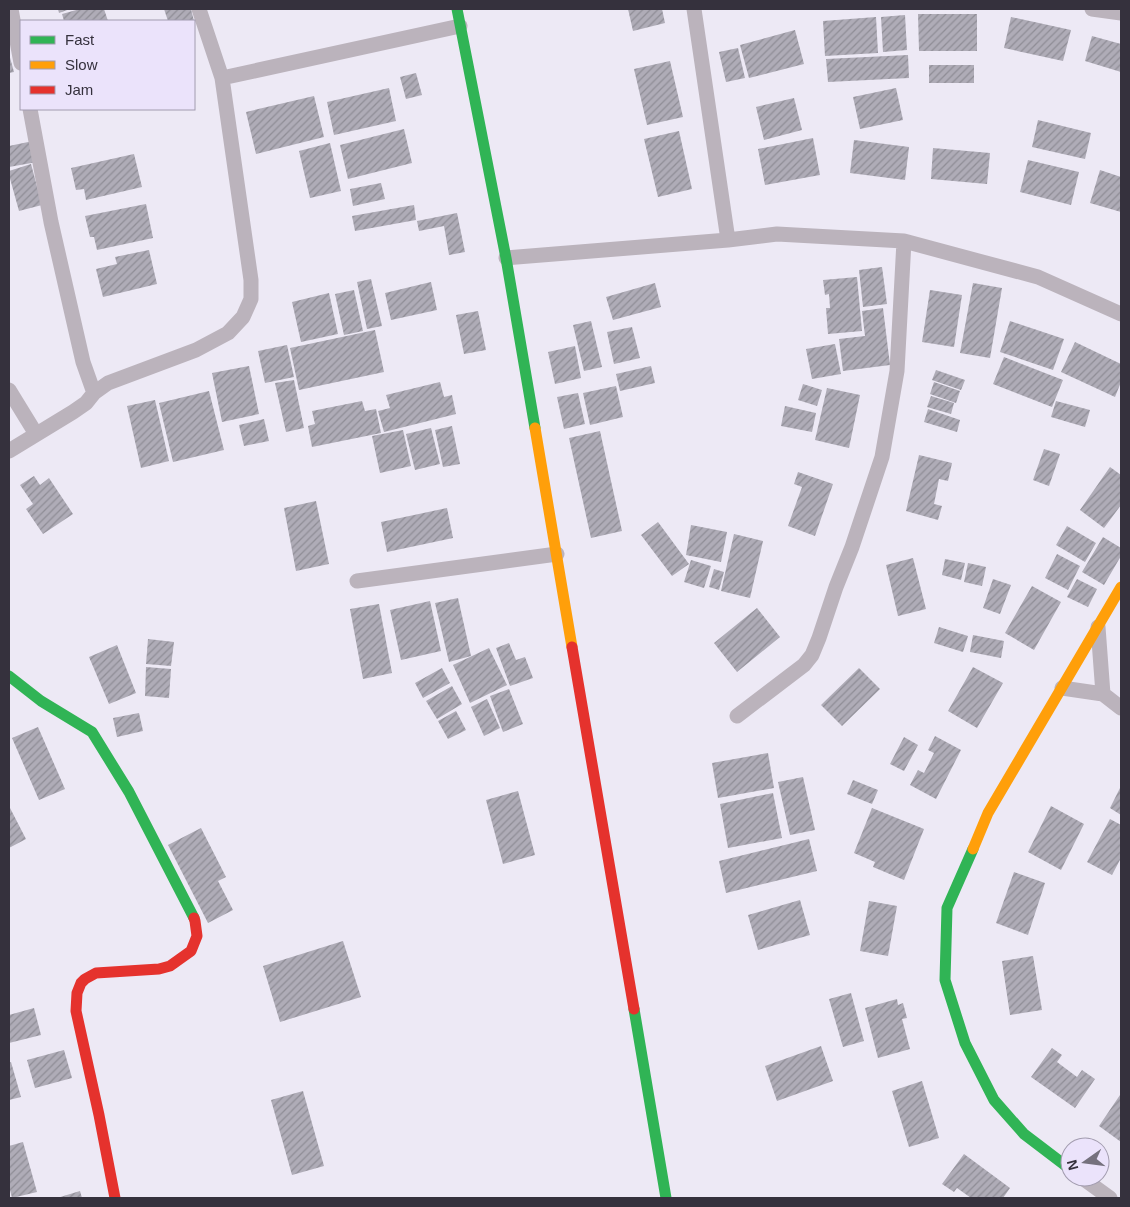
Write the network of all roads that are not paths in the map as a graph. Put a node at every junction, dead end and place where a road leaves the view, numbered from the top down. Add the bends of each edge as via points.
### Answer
1 (11, 9) edge
2 (199, 9) edge
3 (456, 9) edge
4 (694, 9) edge
5 (1092, 9) edge
6 (1120, 11) edge
7 (460, 26) junction
8 (20, 58) edge
9 (222, 78) junction
10 (30, 110) edge
11 (728, 240) junction
12 (904, 241) junction
13 (506, 258) junction
14 (1121, 313) edge
15 (9, 390) edge
16 (94, 393) junction
17 (36, 434) junction
18 (9, 451) edge
19 (557, 554) junction
20 (357, 581) dead end
21 (1121, 587) edge
22 (1098, 627) junction
23 (9, 676) edge
24 (1062, 688) junction
25 (1102, 694) junction
26 (1121, 708) edge
27 (737, 716) dead end
28 (1060, 1161) edge
29 (1095, 1187) edge
30 (115, 1198) edge
31 (666, 1198) edge
32 (1110, 1198) edge

1 - 8 street
2 - 9 street
3 - 7 street
4 - 11 street
5 - 6 street
7 - 9 street
7 - 13 street
9 - 16 street via 251,280 251,300 243,317 228,333 196,350 108,383
10 - 16 street via 55,241 83,362
11 - 12 street via 777,234
11 - 13 street
12 - 14 street via 1038,277
12 - 27 street via 897,371 882,457 852,547 812,655 804,665
13 - 19 street
15 - 17 street
16 - 17 street via 86,403
17 - 18 street
19 - 20 street
19 - 31 street
21 - 22 street
22 - 24 street
22 - 25 street
23 - 30 street via 41,701 92,732 129,792 195,921 197,936 192,950 170,966 96,972 86,976 79,986 76,1011
24 - 25 street
24 - 28 street via 988,813 947,908 945,980 965,1042 994,1100 1024,1134
25 - 26 street
29 - 32 street

